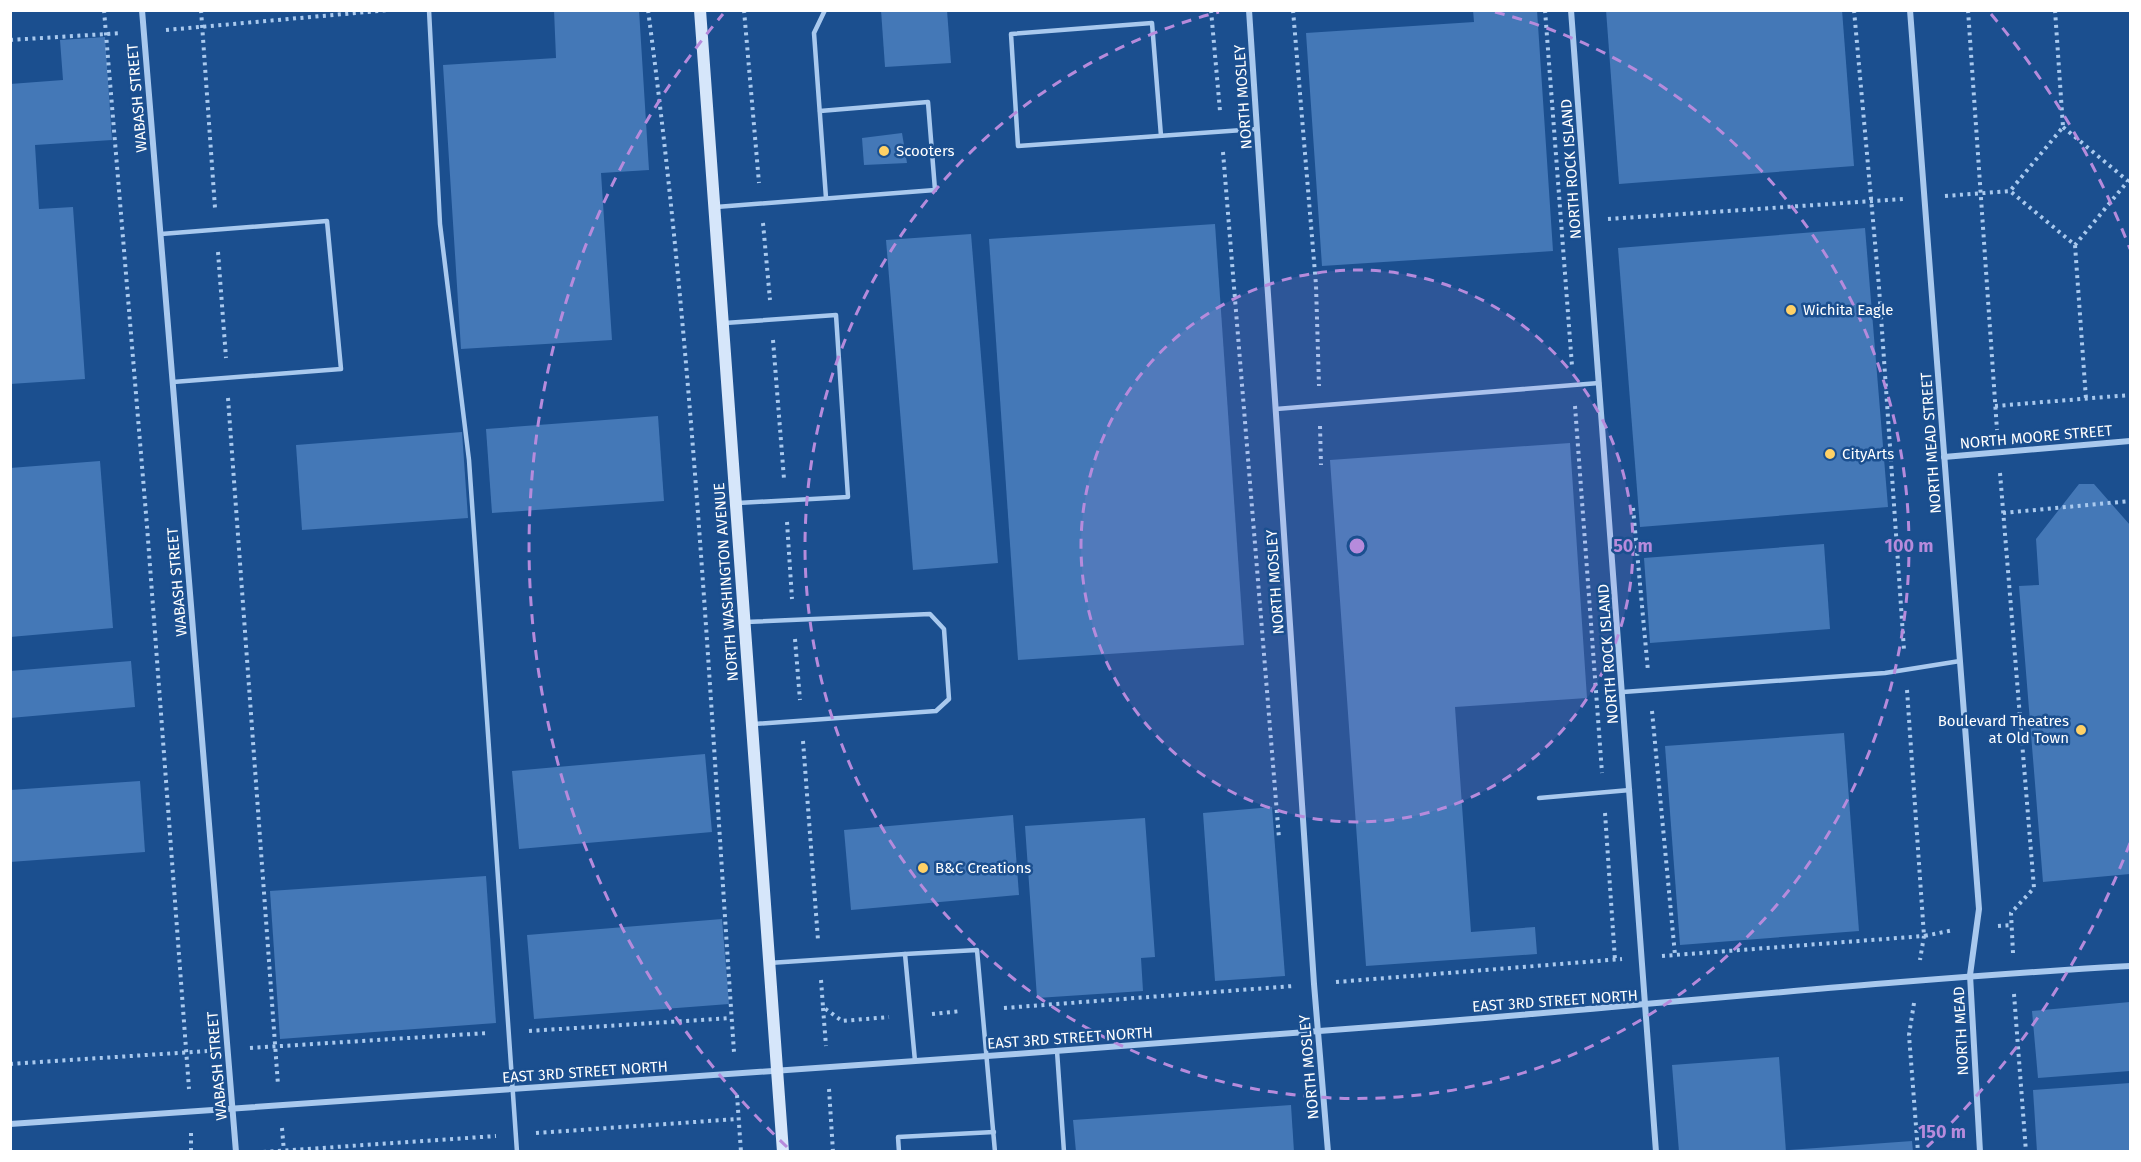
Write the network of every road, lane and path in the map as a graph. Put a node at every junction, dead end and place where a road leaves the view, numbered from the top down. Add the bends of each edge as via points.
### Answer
1 (104, 10) edge
2 (142, 10) edge
3 (201, 10) edge
4 (389, 10) edge
5 (429, 10) edge
6 (648, 10) edge
7 (700, 10) edge
8 (744, 10) edge
9 (825, 10) edge
10 (1211, 10) edge
11 (1249, 10) edge
12 (1293, 10) edge
13 (1545, 10) edge
14 (1571, 10) edge
15 (1854, 10) edge
16 (1910, 10) edge
17 (1968, 10) edge
18 (2055, 10) edge
19 (202, 27) junction
20 (144, 31) junction
21 (106, 34) junction
22 (10, 40) edge
23 (820, 111) junction
24 (2063, 127) junction
25 (1257, 129) junction
26 (1221, 131) junction
27 (1161, 136) junction
28 (2129, 181) edge
29 (2010, 190) junction
30 (1981, 194) junction
31 (1926, 197) junction
32 (826, 198) junction
33 (1872, 201) junction
34 (761, 204) junction
35 (714, 207) junction
36 (1607, 209) dead end
37 (1608, 219) junction
38 (216, 229) junction
39 (1609, 231) dead end
40 (161, 234) junction
41 (2075, 245) junction
42 (771, 320) junction
43 (722, 323) junction
44 (227, 378) junction
45 (173, 382) junction
46 (1599, 383) junction
47 (1573, 385) junction
48 (2130, 395) edge
49 (2086, 399) junction
50 (1319, 405) junction
51 (1995, 406) junction
52 (1276, 409) junction
53 (2130, 441) edge
54 (1998, 452) junction
55 (1944, 457) junction
56 (1321, 465) dead end
57 (786, 500) junction
58 (2130, 501) edge
59 (735, 503) junction
60 (1633, 504) dead end
61 (2003, 513) junction
62 (794, 621) junction
63 (744, 622) junction
64 (1960, 661) junction
65 (1906, 669) junction
66 (1650, 688) junction
67 (1623, 692) junction
68 (801, 720) junction
69 (751, 724) junction
70 (1630, 790) junction
71 (1604, 792) junction
72 (1539, 798) dead end
73 (1280, 843) dead end
74 (1979, 909) joint
75 (2012, 925) junction
76 (1976, 927) junction
77 (1924, 936) junction
78 (905, 954) junction
79 (1675, 955) junction
80 (1643, 958) junction
81 (820, 960) junction
82 (1615, 960) junction
83 (769, 963) junction
84 (2130, 966) edge
85 (2014, 973) junction
86 (1290, 974) dead end
87 (1970, 975) junction
88 (1917, 981) junction
89 (1314, 984) junction
90 (1291, 986) junction
91 (1647, 1006) junction
92 (983, 1010) junction
93 (910, 1015) junction
94 (731, 1018) junction
95 (509, 1032) junction
96 (1317, 1032) junction
97 (275, 1047) junction
98 (228, 1050) junction
99 (1057, 1051) junction
100 (187, 1052) junction
101 (988, 1056) junction
102 (915, 1061) junction
103 (10, 1064) edge
104 (777, 1071) junction
105 (735, 1074) junction
106 (512, 1089) junction
107 (280, 1106) junction
108 (233, 1109) junction
109 (190, 1112) junction
110 (10, 1124) edge
111 (994, 1132) junction
112 (191, 1152) edge
113 (236, 1152) edge
114 (284, 1152) edge
115 (517, 1152) edge
116 (741, 1152) edge
117 (783, 1152) edge
118 (899, 1152) edge
119 (995, 1152) edge
120 (1064, 1152) edge
121 (1328, 1152) edge
122 (1656, 1152) edge
123 (1918, 1152) edge
124 (1980, 1152) edge
125 (2026, 1152) edge

1 - 21 path
2 - 20 street, WABASH STREET
3 - 19 path
4 - 19 path
5 - 95 lane via 440,224 469,460
6 - 94 path via 668,157 700,542
7 - 35 main road, NORTH WASHINGTON AVENUE
8 - 34 path
9 - 23 lane via 814,33
10 - 26 path
11 - 25 street, NORTH MOSLEY
12 - 50 path via 1316,285
13 - 47 path
14 - 46 street, NORTH ROCK ISLAND
15 - 33 path
16 - 31 street, NORTH MEAD STREET
17 - 30 path
18 - 24 path
19 - 20 path
19 - 38 path
20 - 21 path
20 - 40 street, WABASH STREET
21 - 22 path
21 - 100 path
23 - 32 lane
23 - 32 lane via 928,102 935,190
24 - 28 path
24 - 29 path
25 - 26 lane
25 - 52 street, NORTH MOSLEY
26 - 27 lane
26 - 73 path
27 - 27 lane via 1018,146 1011,34 1152,23
28 - 41 path
29 - 30 path
29 - 41 path
30 - 31 path
30 - 51 path
31 - 33 path
31 - 55 street, NORTH MEAD STREET
32 - 34 lane
33 - 37 path
33 - 65 path
34 - 35 lane
34 - 42 path
35 - 43 main road, NORTH WASHINGTON AVENUE
36 - 37 path
37 - 39 path
38 - 40 lane
38 - 44 path
38 - 44 lane via 327,221 340,369
40 - 45 street, WABASH STREET
41 - 49 path
42 - 43 lane
42 - 57 path
42 - 57 lane via 836,315 848,496
43 - 59 main road, NORTH WASHINGTON AVENUE
44 - 45 lane
44 - 97 path
45 - 98 street, WABASH STREET
46 - 47 lane
46 - 67 street, NORTH ROCK ISLAND
47 - 50 lane
47 - 71 path
48 - 49 path
49 - 51 path
50 - 52 lane
50 - 56 path
51 - 54 path
52 - 89 street, NORTH MOSLEY
53 - 54 street, NORTH MOORE STREET
54 - 55 street, NORTH MOORE STREET
54 - 61 path
55 - 64 street, NORTH MEAD STREET
57 - 59 lane
57 - 62 path
58 - 61 path
59 - 63 main road, NORTH WASHINGTON AVENUE
60 - 66 path
61 - 75 path via 2034,888 2011,913
62 - 63 lane
62 - 68 path
62 - 68 lane via 930,614 944,629 949,699 936,711
63 - 69 main road, NORTH WASHINGTON AVENUE
64 - 65 lane
64 - 74 street, NORTH MEAD STREET
65 - 66 lane
65 - 77 path
66 - 67 lane
66 - 79 path
67 - 70 street, NORTH ROCK ISLAND
68 - 69 lane
68 - 81 path
69 - 83 main road, NORTH WASHINGTON AVENUE
70 - 71 lane
70 - 80 street, NORTH ROCK ISLAND
71 - 72 lane
71 - 82 path
74 - 76 street, NORTH MEAD
75 - 76 path
75 - 85 path
76 - 77 path
76 - 87 street, NORTH MEAD
77 - 79 path
77 - 88 path
78 - 81 lane
78 - 92 lane via 976,950
78 - 93 lane
79 - 80 path
80 - 82 path
80 - 91 street, NORTH ROCK ISLAND
81 - 83 lane
81 - 93 path via 823,1007 842,1021
82 - 89 path
83 - 104 main road, NORTH WASHINGTON AVENUE
84 - 85 street, EAST 3RD STREET NORTH
85 - 87 street, EAST 3RD STREET NORTH
85 - 125 path
86 - 90 path
87 - 88 street, EAST 3RD STREET NORTH
87 - 124 street, NORTH MEAD
88 - 91 street, EAST 3RD STREET NORTH
88 - 123 path via 1909,1035
89 - 90 path
89 - 96 street, NORTH MOSLEY
90 - 92 path
91 - 96 street, EAST 3RD STREET NORTH
91 - 122 street, NORTH ROCK ISLAND
92 - 93 path
92 - 101 lane
93 - 102 lane
94 - 95 path
94 - 105 path
95 - 97 path
95 - 106 lane
96 - 99 street, EAST 3RD STREET NORTH
96 - 121 street, NORTH MOSLEY
97 - 98 path
97 - 107 path
98 - 100 path
98 - 108 street, WABASH STREET
99 - 101 street, EAST 3RD STREET NORTH
99 - 120 lane
100 - 103 path
100 - 109 path
101 - 102 street, EAST 3RD STREET NORTH
101 - 111 lane
102 - 104 street, EAST 3RD STREET NORTH
104 - 105 street, EAST 3RD STREET NORTH
104 - 117 main road, NORTH WASHINGTON AVENUE
105 - 106 street, EAST 3RD STREET NORTH
105 - 116 path
106 - 107 street, EAST 3RD STREET NORTH
106 - 115 lane
107 - 108 street, EAST 3RD STREET NORTH
107 - 114 path
108 - 109 street, EAST 3RD STREET NORTH
108 - 113 street, WABASH STREET
109 - 110 street, EAST 3RD STREET NORTH
109 - 112 path
111 - 118 lane via 898,1137
111 - 119 lane

